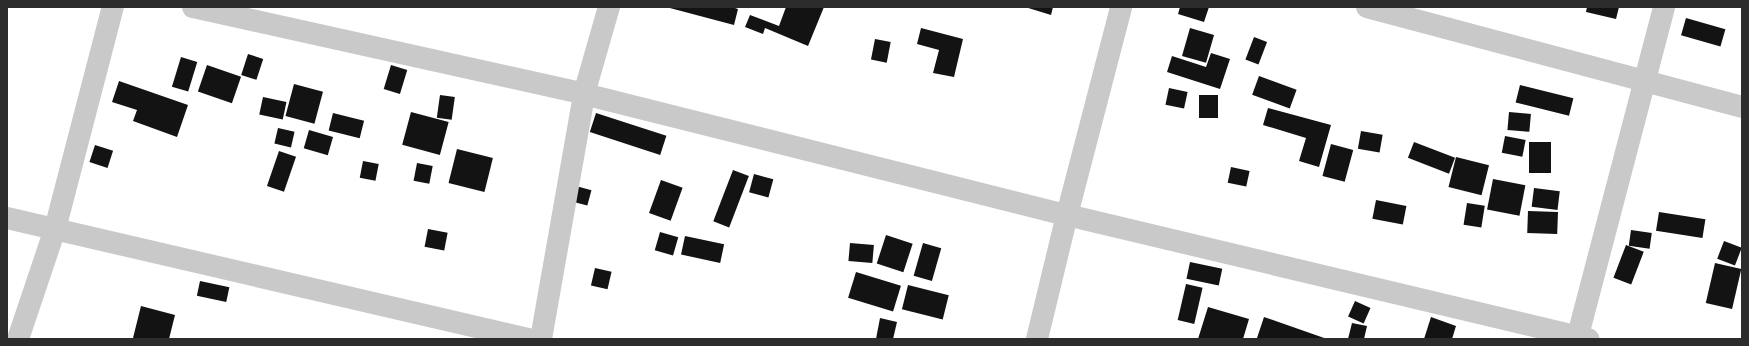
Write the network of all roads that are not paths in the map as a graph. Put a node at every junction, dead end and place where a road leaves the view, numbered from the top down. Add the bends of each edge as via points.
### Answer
1 (113, 7) edge
2 (193, 7) edge
3 (609, 7) edge
4 (1122, 7) edge
5 (1367, 7) edge
6 (1664, 7) edge
7 (1645, 83) junction
8 (584, 94) junction
9 (1742, 107) edge
10 (1066, 215) junction
11 (7, 218) edge
12 (55, 229) junction
13 (1581, 338) edge
14 (18, 339) edge
15 (528, 339) edge
16 (541, 339) edge
17 (1037, 339) edge

1 - 12 street
2 - 8 street
3 - 8 street
4 - 10 street
5 - 7 street
6 - 7 street
7 - 9 street
7 - 13 street
8 - 10 street
8 - 16 street
10 - 13 street
10 - 17 street
11 - 12 street
12 - 14 street
12 - 15 street

